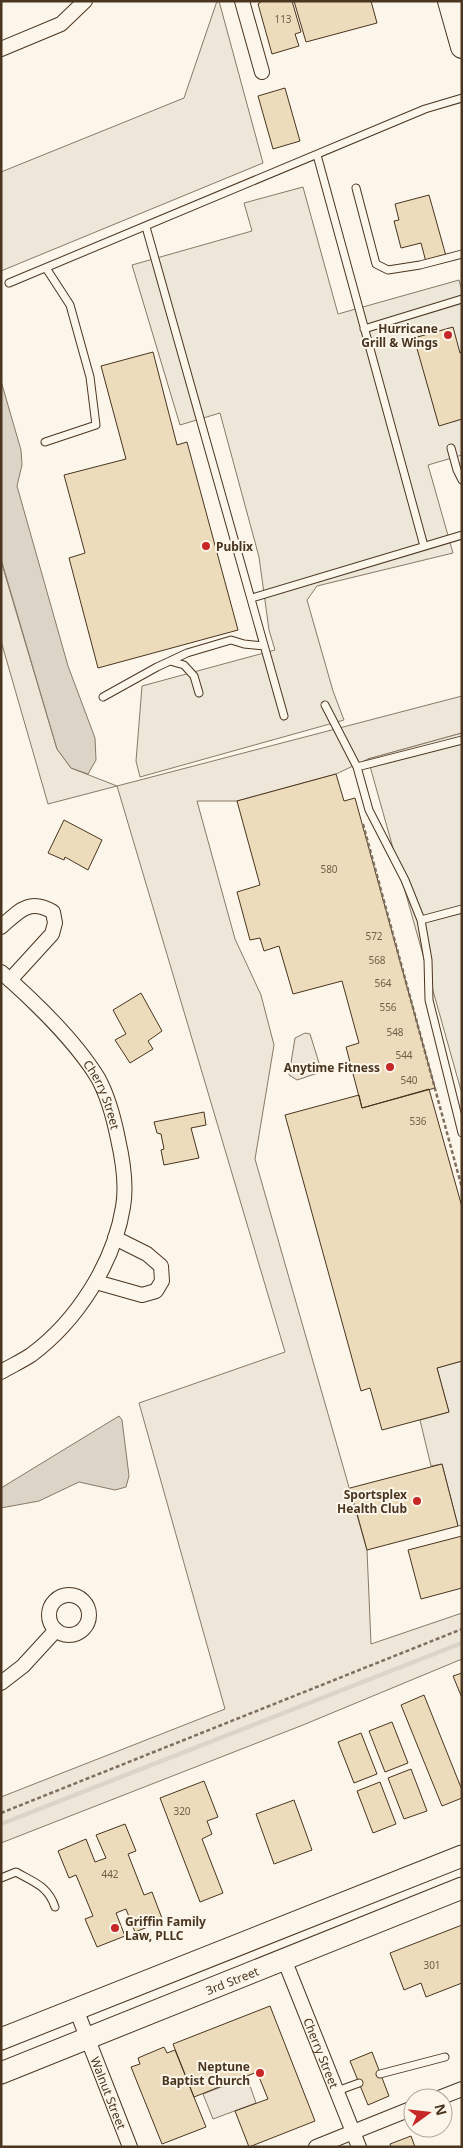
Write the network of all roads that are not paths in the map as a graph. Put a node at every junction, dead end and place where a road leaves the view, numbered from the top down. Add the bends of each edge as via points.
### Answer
1 (85, 1) edge
2 (242, 1) edge
3 (449, 1) edge
4 (462, 47) edge
5 (1, 49) edge
6 (262, 72) dead end
7 (462, 98) edge
8 (317, 155) junction
9 (356, 188) dead end
10 (146, 226) junction
11 (462, 254) edge
12 (46, 268) junction
13 (10, 284) dead end
14 (462, 299) edge
15 (364, 329) junction
16 (46, 442) dead end
17 (451, 448) dead end
18 (462, 480) edge
19 (462, 535) edge
20 (424, 546) junction
21 (252, 598) junction
22 (264, 646) junction
23 (170, 661) junction
24 (199, 693) dead end
25 (103, 698) dead end
26 (325, 705) dead end
27 (284, 716) dead end
28 (462, 740) edge
29 (357, 767) junction
30 (462, 909) edge
31 (422, 920) junction
32 (1, 927) edge
33 (6, 976) edge
34 (462, 1133) edge
35 (115, 1238) junction
36 (96, 1282) junction
37 (1, 1372) edge
38 (56, 1630) dead end
39 (2, 1679) edge
40 (462, 1856) edge
41 (1, 1878) edge
42 (462, 1888) edge
43 (55, 1908) dead end
44 (273, 1931) junction
45 (284, 1958) junction
46 (76, 2009) junction
47 (87, 2038) junction
48 (1, 2039) edge
49 (445, 2057) dead end
50 (1, 2072) edge
51 (380, 2074) dead end
52 (359, 2082) dead end
53 (337, 2091) junction
54 (403, 2112) edge
55 (353, 2132) junction
56 (130, 2147) edge
57 (316, 2147) edge
58 (359, 2147) edge

1 - 5 street via 61,24
2 - 6 street
3 - 4 highway
7 - 8 lane via 425,109
8 - 10 lane
8 - 15 lane
9 - 11 lane via 376,264 388,270 420,266
10 - 12 lane
10 - 21 lane
12 - 13 lane
12 - 16 lane via 70,305 90,377 96,425
14 - 15 lane
15 - 20 lane
17 - 18 lane
19 - 20 lane
20 - 21 lane
21 - 22 lane
22 - 23 lane via 230,640
22 - 27 lane
23 - 24 lane via 184,665 194,676
23 - 25 lane
26 - 29 lane
28 - 29 lane
29 - 31 lane via 370,810
30 - 31 lane
31 - 34 lane via 428,960 428,1000
32 - 33 street, Cherry Street via 30,905 54,912 52,934
33 - 35 street, Cherry Street via 64,1034 98,1079 114,1119 124,1166 123,1206
35 - 36 street, Cherry Street
35 - 36 street via 147,1254 161,1266 162,1281 156,1291 142,1295
36 - 37 street, Cherry Street via 69,1319 31,1355
38 - 39 street via 23,1666
40 - 44 main road
41 - 43 lane via 16,1872 44,1888
42 - 45 main road, 3rd Street
44 - 45 main road
44 - 46 main road
45 - 47 main road, 3rd Street
45 - 53 street, Cherry Street
46 - 47 street, Walnut Street
46 - 48 main road
47 - 50 main road, 3rd Street
47 - 56 street, Walnut Street
49 - 51 lane
52 - 53 lane
53 - 55 street, Cherry Street
54 - 55 street
55 - 57 street
55 - 58 street, Cherry Street

